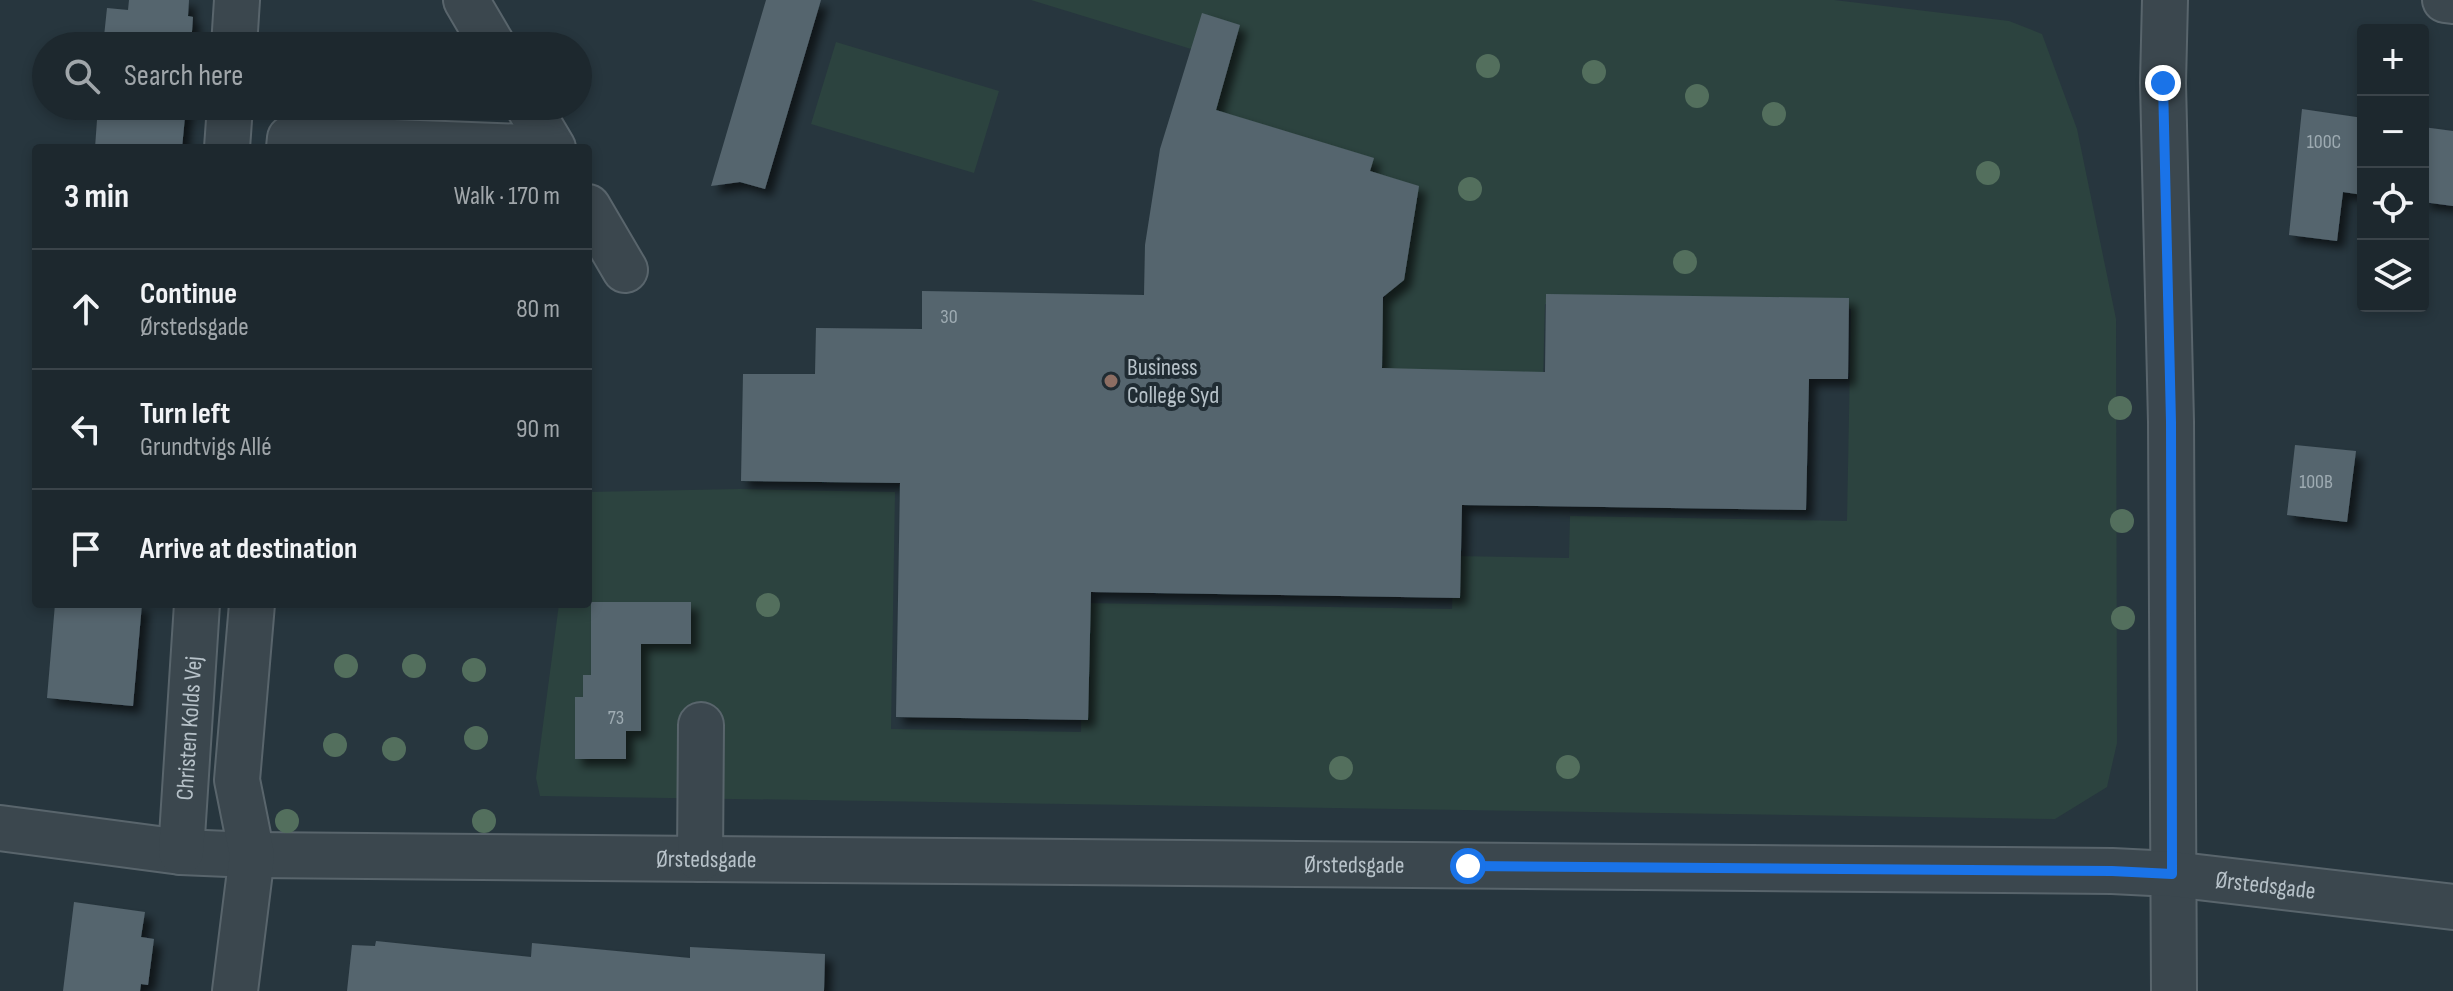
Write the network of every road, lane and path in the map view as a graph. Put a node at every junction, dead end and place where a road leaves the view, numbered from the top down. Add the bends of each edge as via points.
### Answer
1 (237, 0) edge
2 (466, 0) edge
3 (2165, 0) edge
4 (2445, 0) edge
5 (2453, 1) edge
6 (235, 32) edge
7 (485, 32) edge
8 (229, 120) edge
9 (536, 120) edge
10 (227, 144) edge
11 (289, 144) edge
12 (447, 144) edge
13 (550, 144) edge
14 (592, 214) edge
15 (625, 270) dead end
16 (197, 608) edge
17 (252, 608) edge
18 (701, 725) dead end
19 (0, 828) edge
20 (181, 852) junction
21 (252, 855) junction
22 (700, 859) junction
23 (2172, 874) junction
24 (2453, 907) edge
25 (235, 991) edge
26 (2174, 991) edge

1 - 6 street
2 - 7 street
3 - 23 street
4 - 5 street
8 - 10 street
9 - 13 street
11 - 12 street via 290,138
14 - 15 street
16 - 20 street, Christen Kolds Vej
17 - 21 street via 237,780
18 - 22 street
19 - 20 street, Ørstedsgade
20 - 21 street, Ørstedsgade
21 - 22 street, Ørstedsgade
21 - 25 street
22 - 23 street, Ørstedsgade
23 - 24 street, Ørstedsgade
23 - 26 street

